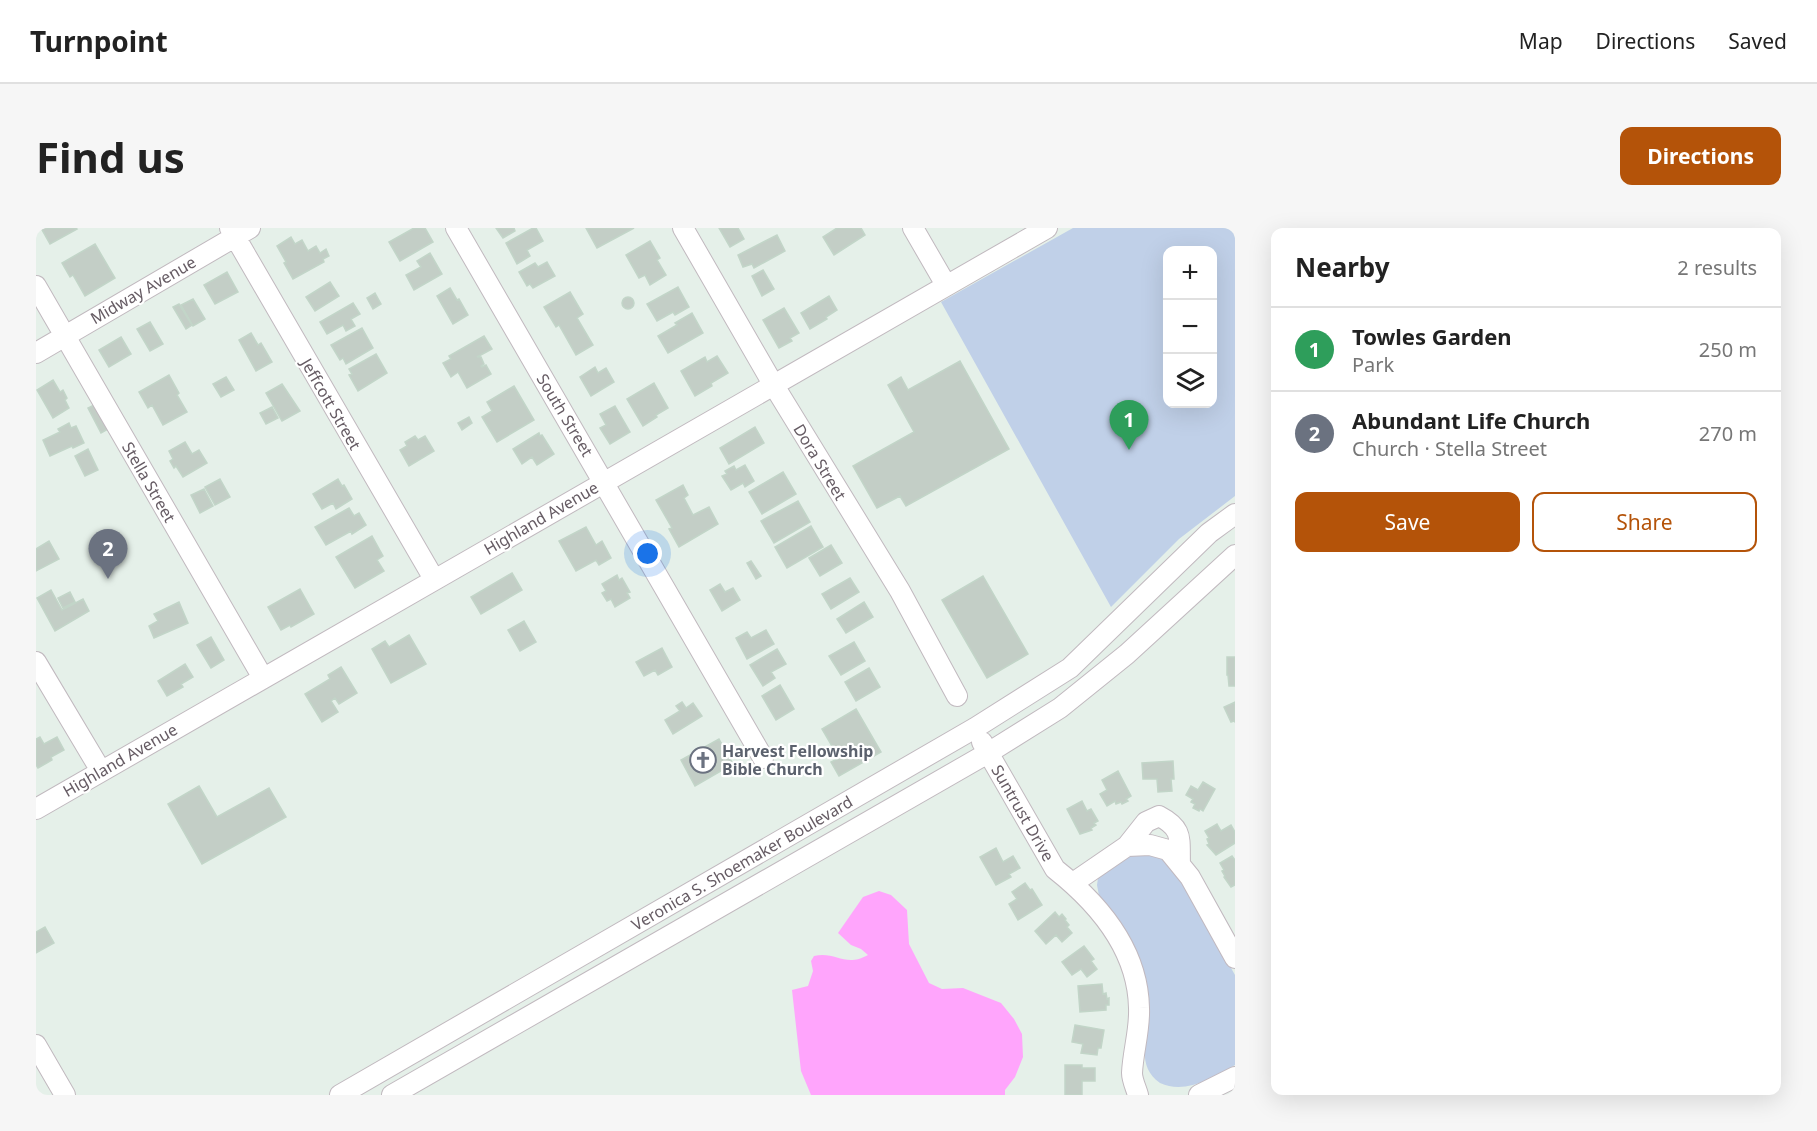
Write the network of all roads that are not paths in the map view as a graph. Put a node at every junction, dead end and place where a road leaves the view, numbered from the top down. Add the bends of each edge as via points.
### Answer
1 (456, 228) edge
2 (683, 228) edge
3 (913, 228) edge
4 (1047, 228) edge
5 (238, 231) edge
6 (946, 285) junction
7 (36, 286) edge
8 (65, 336) junction
9 (36, 352) edge
10 (773, 384) junction
11 (604, 482) junction
12 (1235, 514) edge
13 (1235, 555) edge
14 (434, 579) junction
15 (36, 662) edge
16 (264, 678) junction
17 (957, 696) dead end
18 (975, 728) junction
19 (988, 753) junction
20 (763, 758) dead end
21 (101, 771) junction
22 (36, 808) edge
23 (1127, 846) junction
24 (1180, 864) junction
25 (1073, 883) junction
26 (1235, 958) edge
27 (36, 1045) edge
28 (1235, 1077) edge
29 (65, 1095) edge
30 (340, 1095) edge
31 (392, 1095) edge
32 (1138, 1095) edge
33 (1199, 1095) edge

1 - 11 street, South Street
2 - 10 street, Dora Street
3 - 6 street
4 - 6 street, Highland Avenue
5 - 8 street, Midway Avenue
5 - 14 street, Jeffcott Street
6 - 10 street, Highland Avenue
7 - 8 street, Stella Street
8 - 9 street, Midway Avenue
8 - 16 street, Stella Street
10 - 11 street, Highland Avenue
10 - 17 street, Dora Street via 900,591
11 - 14 street, Highland Avenue
11 - 20 street, South Street
12 - 18 street, Veronica S. Shoemaker Boulevard via 1209,533 1070,668
13 - 19 street, Veronica S. Shoemaker Boulevard via 1127,654 1060,708
14 - 16 street, Highland Avenue
15 - 21 street
16 - 21 street, Highland Avenue
18 - 19 street
18 - 30 street, Veronica S. Shoemaker Boulevard
19 - 25 street, Suntrust Drive via 1050,862
19 - 31 street, Veronica S. Shoemaker Boulevard
21 - 22 street, Highland Avenue
23 - 24 street via 1150,845 1168,850
23 - 24 street via 1146,822 1159,816 1178,832
23 - 25 street
24 - 26 street
25 - 32 street, Suntrust Drive via 1118,936 1136,982 1139,1008 1132,1075
27 - 29 street
28 - 33 street

